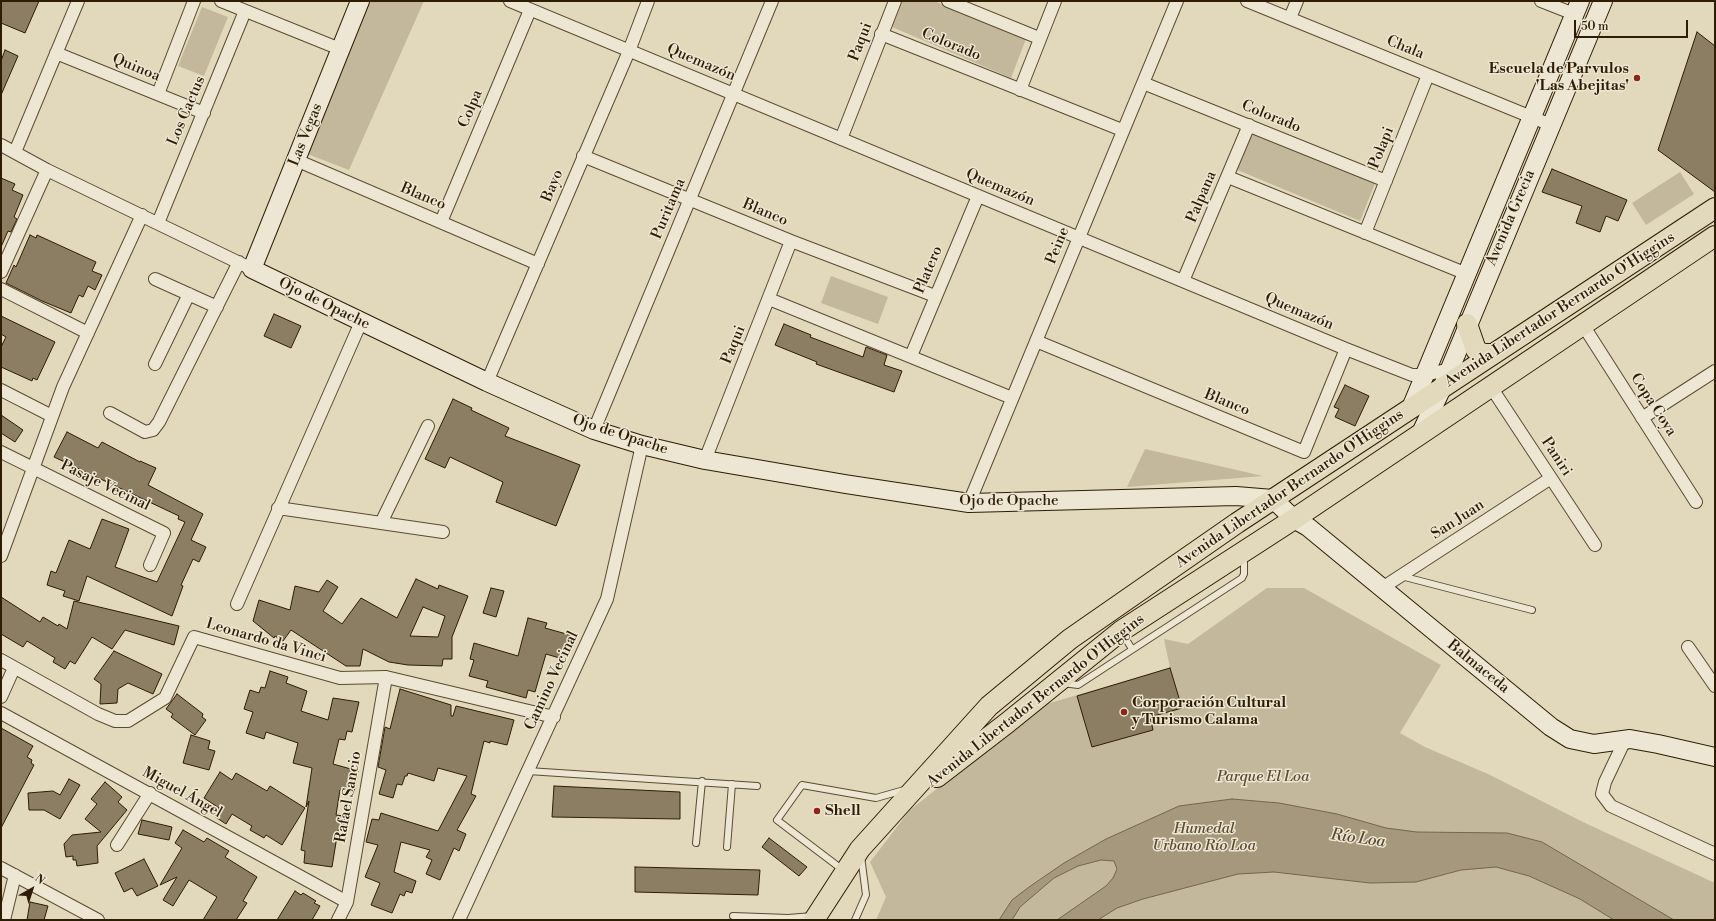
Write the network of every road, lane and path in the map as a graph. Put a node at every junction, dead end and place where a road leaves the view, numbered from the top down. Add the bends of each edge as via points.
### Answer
1 (78, 1) edge
2 (194, 1) edge
3 (221, 1) edge
4 (360, 1) edge
5 (510, 1) edge
6 (648, 1) edge
7 (772, 1) edge
8 (895, 1) edge
9 (948, 1) edge
10 (1055, 1) edge
11 (1177, 1) edge
12 (1247, 1) edge
13 (1297, 1) edge
14 (1541, 1) edge
15 (1602, 1) edge
16 (1577, 8) edge
17 (530, 10) junction
18 (246, 11) junction
19 (1290, 18) junction
20 (880, 34) junction
21 (1039, 38) junction
22 (340, 49) junction
23 (629, 50) junction
24 (56, 53) junction
25 (1428, 75) junction
26 (1143, 83) junction
27 (1020, 90) junction
28 (158, 94) junction
29 (734, 94) junction
30 (204, 114) junction
31 (1532, 117) junction
32 (1249, 125) junction
33 (1550, 125) junction
34 (1122, 130) junction
35 (841, 139) junction
36 (1, 145) edge
37 (15, 152) junction
38 (583, 156) junction
39 (296, 160) junction
40 (47, 170) junction
41 (1228, 178) junction
42 (1386, 181) junction
43 (978, 196) junction
44 (691, 199) junction
45 (1715, 208) edge
46 (142, 215) junction
47 (441, 222) junction
48 (158, 223) junction
49 (1365, 233) junction
50 (1715, 236) edge
51 (1078, 237) junction
52 (791, 241) junction
53 (538, 264) junction
54 (245, 265) junction
55 (1, 272) edge
56 (1467, 274) junction
57 (155, 279) dead end
58 (1183, 281) junction
59 (1, 289) edge
60 (189, 294) junction
61 (935, 296) junction
62 (769, 299) junction
63 (217, 307) junction
64 (361, 322) junction
65 (1467, 324) junction
66 (1582, 325) junction
67 (88, 333) junction
68 (1036, 341) junction
69 (1346, 349) junction
70 (911, 356) junction
71 (1488, 357) junction
72 (154, 364) dead end
73 (1715, 370) edge
74 (1425, 374) junction
75 (1445, 379) junction
76 (487, 382) junction
77 (1491, 387) junction
78 (1, 390) edge
79 (1012, 398) junction
80 (1411, 408) junction
81 (110, 413) dead end
82 (52, 416) junction
83 (1642, 418) junction
84 (428, 426) dead end
85 (594, 430) junction
86 (1420, 435) junction
87 (642, 445) junction
88 (1, 452) edge
89 (705, 460) junction
90 (34, 469) junction
91 (1551, 478) junction
92 (1273, 499) junction
93 (1696, 502) dead end
94 (968, 503) junction
95 (278, 508) junction
96 (1294, 520) junction
97 (381, 523) junction
98 (443, 532) dead end
99 (1595, 545) dead end
100 (1244, 552) junction
101 (1, 556) edge
102 (150, 565) dead end
103 (1401, 576) junction
104 (1382, 588) junction
105 (237, 604) dead end
106 (1532, 610) dead end
107 (1121, 631) junction
108 (1688, 646) dead end
109 (1132, 649) junction
110 (1, 660) edge
111 (14, 668) junction
112 (386, 677) junction
113 (1058, 681) junction
114 (1715, 686) edge
115 (1, 697) edge
116 (1, 713) edge
117 (554, 717) junction
118 (1625, 740) junction
119 (1715, 757) edge
120 (528, 771) junction
121 (702, 781) junction
122 (732, 784) junction
123 (757, 786) dead end
124 (916, 787) junction
125 (150, 793) junction
126 (897, 808) junction
127 (696, 843) dead end
128 (117, 845) dead end
129 (727, 846) dead end
130 (860, 849) junction
131 (1715, 854) edge
132 (1, 868) edge
133 (845, 872) junction
134 (15, 875) junction
135 (347, 902) junction
136 (733, 916) dead end
137 (815, 918) edge
138 (4, 920) edge
139 (98, 920) edge
140 (338, 920) edge
141 (459, 920) edge
142 (855, 920) edge

1 - 24 street
2 - 28 street
3 - 18 street
4 - 22 main road, Las Vegas
5 - 17 street, Quemazón
6 - 23 street, Bayo
7 - 29 street, Puritama
8 - 20 street, Paqui
9 - 21 street
10 - 21 street
11 - 26 street, Peine
12 - 19 street, Chala
13 - 19 street
14 - 16 street
15 - 33 main road, Avenida Grecia
16 - 31 main road, Avenida Grecia
17 - 23 street, Quemazón
17 - 47 street, Colpa
18 - 22 street
18 - 30 street, Los Cactus
19 - 25 street, Chala
20 - 27 street, Colorado
20 - 35 street, Paqui
21 - 27 street
22 - 39 main road, Las Vegas
23 - 29 street, Quemazón
23 - 38 street, Bayo
24 - 28 street, Quinoa
24 - 37 street
25 - 31 street, Chala
25 - 42 street, Polapi
26 - 32 street, Colorado
26 - 34 street, Peine
27 - 34 street, Colorado
28 - 30 street, Quinoa
29 - 35 street, Quemazón
29 - 44 street, Puritama
30 - 48 street, Los Cactus
31 - 33 street, Chala
31 - 56 main road, Avenida Grecia
32 - 41 street, Palpana
32 - 42 street, Colorado
33 - 65 main road, Avenida Grecia
34 - 51 street, Peine
35 - 43 street, Quemazón
36 - 37 street, Ojo de Opache
37 - 40 street, Ojo de Opache
38 - 44 street, Blanco
38 - 53 street, Bayo
39 - 47 street, Blanco
39 - 54 main road, Las Vegas
40 - 46 street, Ojo de Opache
40 - 55 street
41 - 49 street
41 - 58 street, Palpana
42 - 49 street, Polapi
43 - 51 street, Quemazón
43 - 61 street, Platero
44 - 52 street, Blanco
44 - 85 street, Puritama
45 - 71 main road, Avenida Libertador Bernardo O'Higgins
46 - 48 street, Ojo de Opache
46 - 67 street
47 - 53 street, Blanco
48 - 54 street, Ojo de Opache
49 - 56 street
50 - 66 main road, Avenida Libertador Bernardo O'Higgins
51 - 58 street, Quemazón
51 - 68 street, Peine
52 - 61 street, Blanco
52 - 62 street, Paqui
53 - 76 street, Bayo
54 - 63 street
54 - 64 main road, Ojo de Opache
56 - 74 main road, Avenida Grecia
57 - 60 street
58 - 69 street, Quemazón
59 - 67 street
60 - 63 street
60 - 72 street
61 - 70 street, Platero
62 - 70 street
62 - 89 street, Paqui
63 - 81 street via 153,430 145,432
64 - 76 main road, Ojo de Opache
64 - 95 street
65 - 71 main road via 1476,350
65 - 75 main road, Avenida Grecia
66 - 77 main road, Avenida Libertador Bernardo O'Higgins
66 - 83 street, Copa Coya
67 - 82 street
68 - 69 street, Blanco via 1304,452
68 - 79 street, Peine
69 - 74 street, Quemazón via 1412,375
70 - 79 street
71 - 75 main road, Avenida Libertador Bernardo O'Higgins
73 - 83 street
74 - 75 street, Quemazón
74 - 80 main road, Avenida Grecia
75 - 80 main road, Avenida Libertador Bernardo O'Higgins
75 - 86 main road, Avenida Grecia
76 - 85 main road, Ojo de Opache
77 - 86 main road, Avenida Libertador Bernardo O'Higgins
77 - 91 street, Paniri
78 - 82 street
79 - 94 street, Peine
80 - 92 main road, Avenida Libertador Bernardo O'Higgins
82 - 90 street
83 - 93 street, Copa Coya
84 - 97 street
85 - 87 main road, Ojo de Opache
86 - 96 main road, Avenida Libertador Bernardo O'Higgins
87 - 89 main road, Ojo de Opache
87 - 117 street, Camino Vecinal via 607,599
88 - 90 street, Pasaje Vecinal
89 - 94 main road, Ojo de Opache
90 - 101 street
90 - 102 street, Pasaje Vecinal via 164,533
91 - 99 street, Paniri
91 - 103 street, San Juan
92 - 94 main road, Ojo de Opache via 1236,496
92 - 96 main road, Balmaceda
92 - 124 main road, Avenida Libertador Bernardo O'Higgins via 1070,639 989,706
95 - 97 street
95 - 105 street
96 - 100 main road, Avenida Libertador Bernardo O'Higgins
96 - 104 main road, Balmaceda via 1308,527
97 - 98 street
100 - 107 main road, Avenida Libertador Bernardo O'Higgins
100 - 109 lane via 1242,578
103 - 104 street, San Juan
103 - 106 lane
104 - 118 main road, Balmaceda via 1551,727 1570,739 1594,744
107 - 109 lane
107 - 113 main road, Avenida Libertador Bernardo O'Higgins
108 - 114 street
109 - 113 lane via 1078,685
110 - 111 street, Leonardo da Vinci
111 - 112 street, Leonardo da Vinci via 115,721 128,720 165,698 194,637 340,678
111 - 115 street
112 - 117 street, Leonardo da Vinci
112 - 135 street, Rafael Sancio
113 - 126 main road, Avenida Libertador Bernardo O'Higgins
116 - 125 street, Miguel Ángel
117 - 120 street, Camino Vecinal
118 - 119 main road, Balmaceda via 1658,744
118 - 131 street via 1602,794 1611,806
120 - 121 lane
120 - 141 street, Camino Vecinal
121 - 122 lane
121 - 127 lane
122 - 123 lane
122 - 129 lane
124 - 126 main road, Avenida Libertador Bernardo O'Higgins
124 - 133 lane via 876,798 802,785 777,820
125 - 128 street
125 - 135 street, Miguel Ángel
126 - 130 main road, Avenida Libertador Bernardo O'Higgins
130 - 133 main road, Avenida Libertador Bernardo O'Higgins
130 - 142 lane via 866,895
132 - 134 street
133 - 137 main road, Avenida Libertador Bernardo O'Higgins
134 - 138 street
134 - 139 street
135 - 140 street, Rafael Sancio
136 - 137 lane

